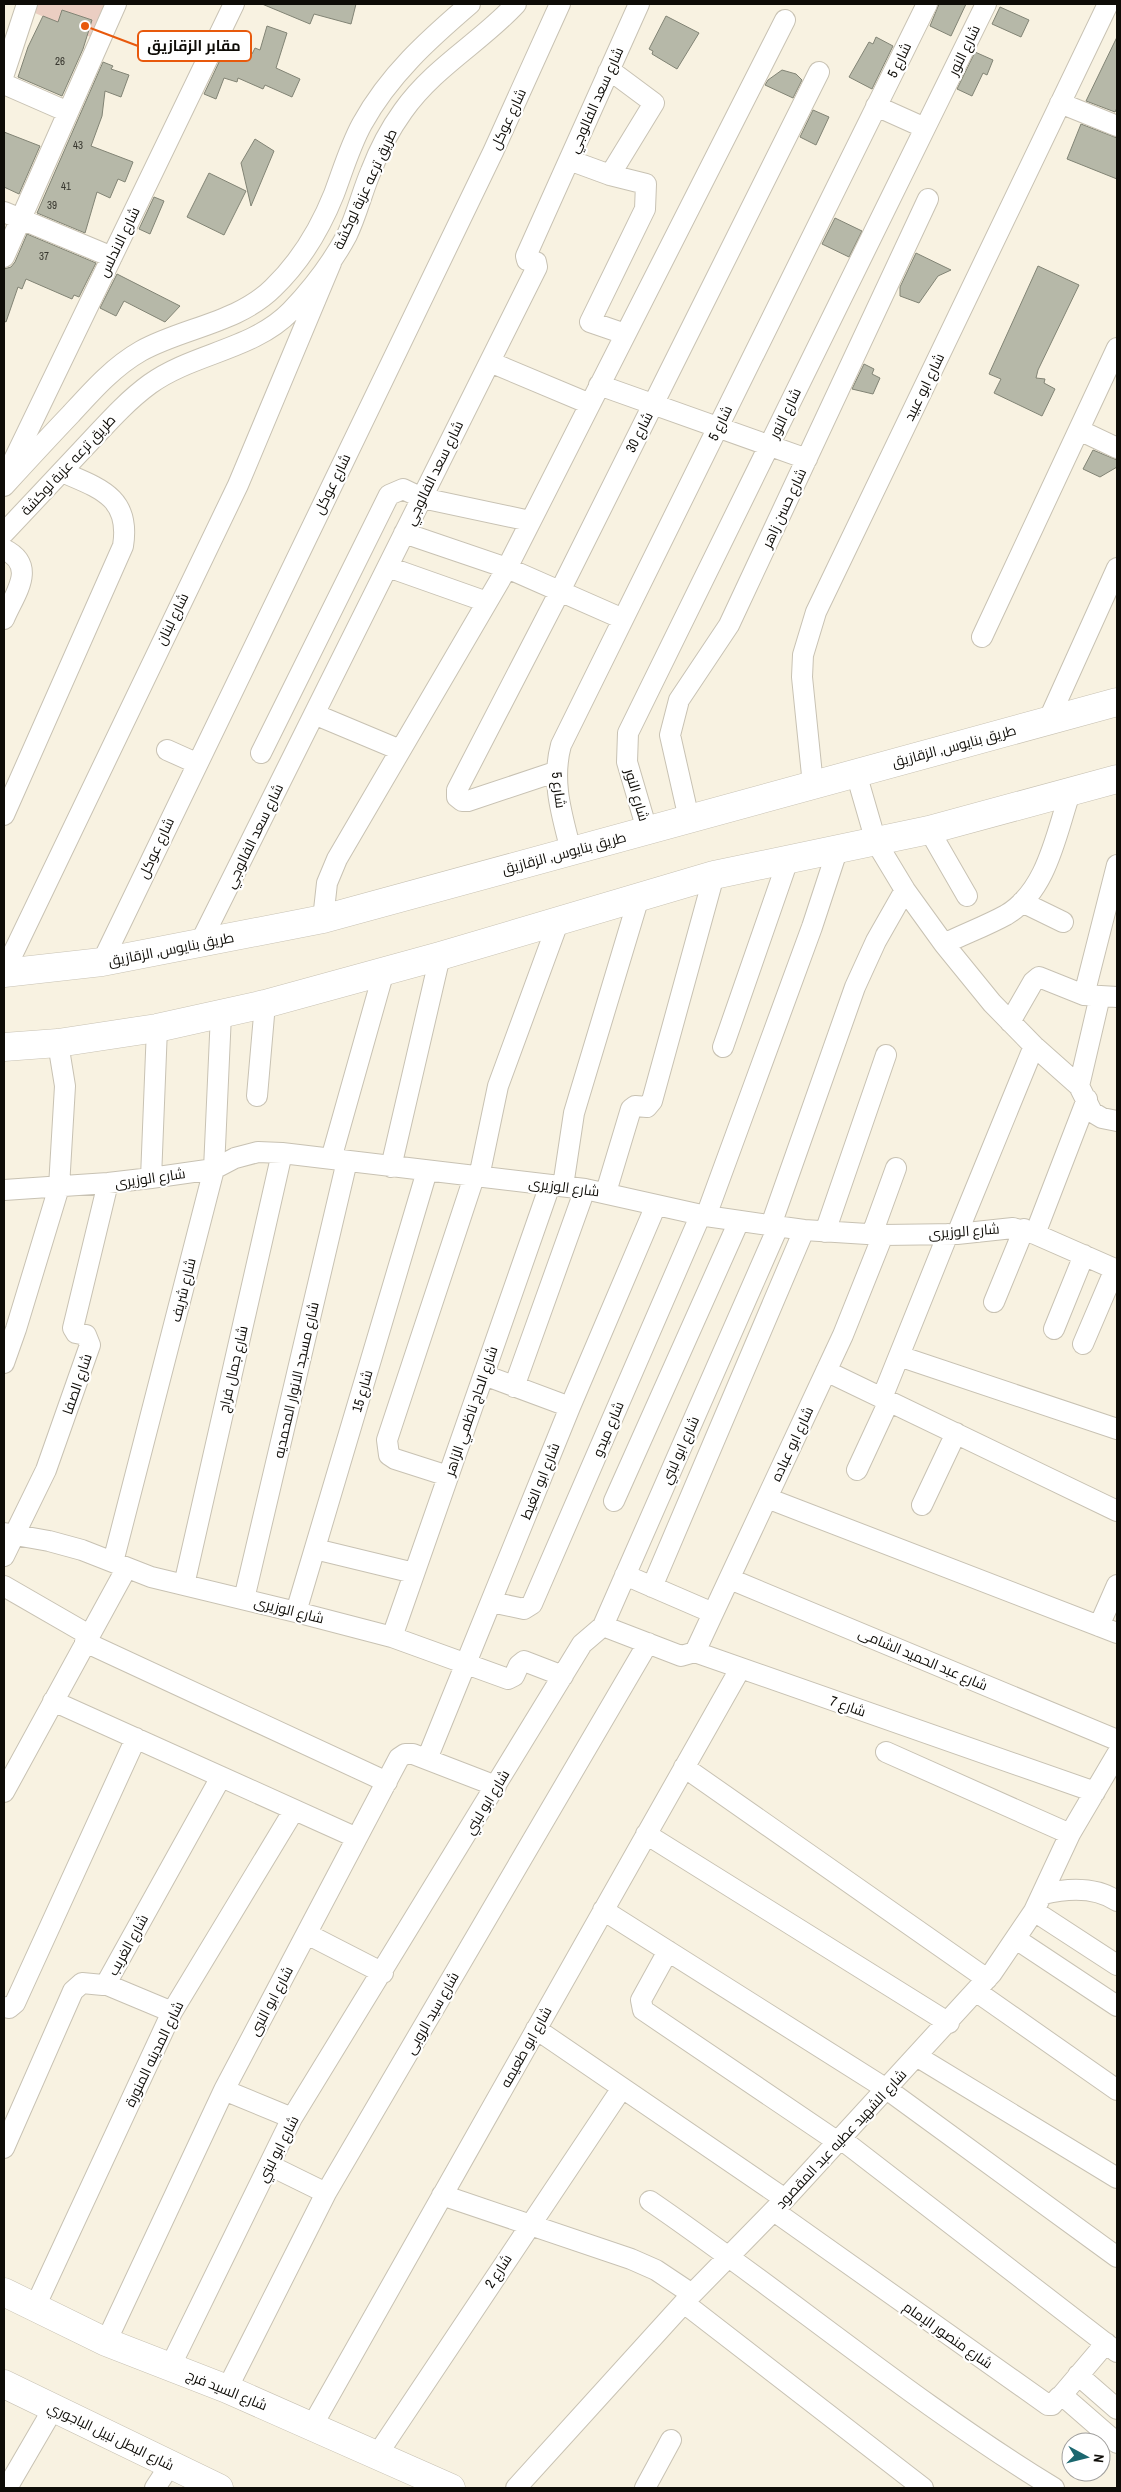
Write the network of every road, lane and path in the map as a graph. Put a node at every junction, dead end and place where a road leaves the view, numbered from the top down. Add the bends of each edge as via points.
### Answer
1 (27, 4) edge
2 (116, 4) edge
3 (234, 4) edge
4 (470, 4) edge
5 (516, 4) edge
6 (560, 4) edge
7 (638, 4) edge
8 (927, 4) edge
9 (986, 4) edge
10 (1103, 5) edge
11 (785, 20) dead end
12 (608, 72) junction
13 (819, 72) dead end
14 (4, 73) edge
15 (1060, 103) junction
16 (876, 106) junction
17 (68, 112) junction
18 (1117, 126) edge
19 (926, 128) junction
20 (569, 160) junction
21 (610, 175) junction
22 (928, 199) dead end
23 (12, 215) edge
24 (4, 257) edge
25 (112, 257) junction
26 (331, 263) junction
27 (625, 334) junction
28 (1117, 348) edge
29 (490, 362) junction
30 (599, 385) junction
31 (590, 404) junction
32 (653, 404) junction
33 (718, 427) junction
34 (1079, 430) junction
35 (770, 445) junction
36 (1117, 448) edge
37 (807, 459) junction
38 (62, 472) junction
39 (4, 480) edge
40 (4, 486) edge
41 (422, 498) junction
42 (530, 521) junction
43 (4, 533) edge
44 (404, 533) junction
45 (4, 549) edge
46 (388, 567) junction
47 (507, 568) junction
48 (1117, 568) edge
49 (560, 591) junction
50 (487, 602) junction
51 (4, 619) edge
52 (623, 619) junction
53 (982, 637) dead end
54 (1117, 702) edge
55 (314, 714) junction
56 (1048, 720) junction
57 (167, 750) dead end
58 (400, 750) junction
59 (261, 753) dead end
60 (196, 763) junction
61 (555, 772) junction
62 (856, 773) junction
63 (1117, 779) edge
64 (813, 785) junction
65 (1070, 792) junction
66 (4, 815) edge
67 (689, 819) junction
68 (648, 830) junction
69 (929, 830) junction
70 (876, 842) junction
71 (571, 851) junction
72 (837, 851) junction
73 (788, 860) junction
74 (1117, 865) edge
75 (714, 875) junction
76 (905, 890) junction
77 (967, 896) dead end
78 (639, 897) junction
79 (1022, 902) junction
80 (322, 919) junction
81 (559, 920) junction
82 (1063, 922) dead end
83 (200, 943) junction
84 (944, 944) junction
85 (440, 956) junction
86 (102, 962) junction
87 (384, 971) junction
88 (4, 972) edge
89 (1100, 996) edge
90 (265, 1004) junction
91 (221, 1014) junction
92 (1010, 1022) junction
93 (157, 1028) junction
94 (58, 1044) junction
95 (1034, 1046) junction
96 (4, 1047) edge
97 (723, 1047) dead end
98 (886, 1055) dead end
99 (1083, 1092) junction
100 (257, 1096) dead end
101 (1117, 1121) edge
102 (282, 1153) junction
103 (339, 1160) junction
104 (391, 1167) junction
105 (896, 1168) dead end
106 (214, 1169) junction
107 (427, 1171) junction
108 (476, 1177) junction
109 (151, 1178) junction
110 (108, 1183) junction
111 (557, 1186) junction
112 (59, 1187) junction
113 (585, 1189) junction
114 (4, 1190) edge
115 (606, 1192) junction
116 (656, 1205) junction
117 (704, 1215) junction
118 (739, 1221) junction
119 (775, 1226) junction
120 (804, 1230) junction
121 (825, 1232) junction
122 (1030, 1232) junction
123 (878, 1234) junction
124 (952, 1234) junction
125 (1084, 1255) junction
126 (1116, 1270) edge
127 (994, 1302) dead end
128 (1054, 1329) dead end
129 (1083, 1344) dead end
130 (899, 1356) junction
131 (4, 1363) edge
132 (826, 1371) junction
133 (484, 1375) junction
134 (514, 1387) junction
135 (886, 1399) junction
136 (570, 1407) junction
137 (1117, 1429) edge
138 (956, 1433) junction
139 (857, 1470) dead end
140 (448, 1476) junction
141 (767, 1498) junction
142 (614, 1500) dead end
143 (922, 1505) dead end
144 (1117, 1511) edge
145 (10, 1534) edge
146 (315, 1549) junction
147 (4, 1556) edge
148 (119, 1566) junction
149 (414, 1573) junction
150 (625, 1575) junction
151 (730, 1579) junction
152 (184, 1585) junction
153 (1117, 1585) edge
154 (4, 1586) edge
155 (652, 1587) junction
156 (244, 1599) junction
157 (491, 1602) junction
158 (296, 1612) junction
159 (713, 1613) junction
160 (603, 1626) junction
161 (1108, 1630) edge
162 (392, 1638) junction
163 (87, 1639) junction
164 (648, 1643) junction
165 (695, 1652) junction
166 (466, 1664) junction
167 (740, 1669) junction
168 (563, 1676) junction
169 (53, 1701) junction
170 (136, 1738) junction
171 (1117, 1740) edge
172 (886, 1752) dead end
173 (428, 1759) junction
174 (1115, 1762) edge
175 (684, 1767) junction
176 (221, 1776) junction
177 (387, 1782) junction
178 (496, 1786) junction
179 (4, 1792) edge
180 (1094, 1792) junction
181 (294, 1810) junction
182 (646, 1834) junction
183 (1070, 1834) junction
184 (357, 1838) junction
185 (1117, 1901) edge
186 (1038, 1902) junction
187 (603, 1910) junction
188 (307, 1934) junction
189 (1016, 1939) junction
190 (668, 1951) junction
191 (1117, 1965) edge
192 (383, 1973) junction
193 (105, 1984) junction
194 (982, 1986) junction
195 (1117, 2006) edge
196 (4, 2007) edge
197 (172, 2012) junction
198 (949, 2023) junction
199 (536, 2029) junction
200 (918, 2056) junction
201 (622, 2088) junction
202 (224, 2090) junction
203 (888, 2090) junction
204 (1117, 2090) edge
205 (292, 2118) junction
206 (840, 2141) junction
207 (4, 2148) edge
208 (269, 2165) junction
209 (1117, 2178) edge
210 (326, 2193) junction
211 (442, 2196) junction
212 (650, 2201) dead end
213 (780, 2205) junction
214 (529, 2225) junction
215 (730, 2256) junction
216 (1117, 2256) edge
217 (4, 2292) edge
218 (688, 2298) junction
219 (34, 2309) junction
220 (106, 2342) junction
221 (1112, 2348) edge
222 (170, 2367) junction
223 (1078, 2375) junction
224 (4, 2384) edge
225 (227, 2389) junction
226 (1062, 2396) junction
227 (54, 2409) junction
228 (1117, 2409) edge
229 (312, 2426) junction
230 (671, 2440) dead end
231 (1117, 2443) edge
232 (377, 2455) junction
233 (170, 2465) junction
234 (7, 2488) edge
235 (154, 2488) edge
236 (219, 2488) edge
237 (451, 2488) edge
238 (516, 2488) edge
239 (644, 2488) edge
240 (923, 2488) edge
241 (1054, 2488) edge

1 - 14 street
2 - 17 street
3 - 25 street, شارع الاندلس
4 - 40 street, طريق ترعه عزبة لوكشة via 406,62 382,92 345,159 323,220 297,261 272,290 239,310 161,341 120,365 101,381
5 - 26 street, طريق ترعه عزبة لوكشة via 444,65 404,110 385,139 347,234
6 - 60 street, شارع عوكل via 493,152
7 - 12 street, شارع سعد الفالوجي
8 - 16 street, شارع 5
9 - 19 street, شارع النور
10 - 15 street, شارع ابو عبيد
11 - 27 street
12 - 20 street, شارع سعد الفالوجي
12 - 21 street via 654,104
13 - 32 street, شارع 30
14 - 17 street
15 - 18 street
15 - 64 street, شارع ابو عبيد via 816,612 803,655 802,677
16 - 19 street
16 - 33 street, شارع 5
17 - 23 street
19 - 35 street, شارع النور
20 - 21 street
20 - 29 street, شارع سعد الفالوجي via 526,256 537,266
21 - 27 street via 646,184 645,209 590,322
22 - 37 street, شارع حسن زاهر
23 - 24 street
23 - 25 street
25 - 39 street, شارع الاندلس
26 - 38 street, طريق ترعه عزبة لوكشة via 289,313 270,327 250,339 170,371 150,384 122,407
26 - 88 street, شارع لبنان via 238,485
27 - 30 street
28 - 34 street
29 - 31 street
29 - 41 street, شارع سعد الفالوجي
30 - 31 street
30 - 32 street
31 - 42 street
32 - 33 street
32 - 49 street, شارع 30
33 - 35 street
33 - 52 street, شارع 5
34 - 36 street
34 - 53 street
35 - 37 street
35 - 68 street, شارع النور via 628,733 627,762
37 - 67 street, شارع حسن زاهر via 729,625 688,684 673,717 670,735
38 - 43 street, طريق ترعه عزبة لوكشة
38 - 66 street via 105,491 111,497 123,520 123,546
41 - 42 street
41 - 44 street, شارع سعد الفالوجي
41 - 59 street via 403,489 394,491 386,499
42 - 47 street
44 - 46 street, شارع سعد الفالوجي
44 - 47 street
45 - 51 street via 18,558 23,570
46 - 50 street
46 - 55 street, شارع سعد الفالوجي
47 - 49 street
47 - 50 street
48 - 56 street
49 - 52 street
49 - 61 street, شارع 30 via 462,796
50 - 58 street
52 - 61 street, شارع 5 via 561,745
54 - 56 main road, طريق بنايوس, الزقازيق
55 - 58 street
55 - 83 street, شارع سعد الفالوجي
56 - 62 main road, طريق بنايوس, الزقازيق
57 - 60 street
58 - 80 street via 337,859 327,883
60 - 86 street, شارع عوكل
61 - 71 street, شارع 5
62 - 64 main road, طريق بنايوس, الزقازيق
62 - 70 street
63 - 65 main road
64 - 67 main road, طريق بنايوس, الزقازيق
65 - 69 main road
65 - 79 street via 1038,883
67 - 68 main road, طريق بنايوس, الزقازيق
68 - 71 main road, طريق بنايوس, الزقازيق
69 - 70 main road
69 - 77 street
70 - 72 main road
70 - 76 street
71 - 80 main road, طريق بنايوس, الزقازيق
72 - 73 main road
72 - 117 street, شارع ميدو via 812,927
73 - 75 main road
73 - 97 street
74 - 89 street
75 - 78 main road
75 - 115 street via 652,1101 647,1106 631,1109
76 - 84 street
76 - 119 street, شارع ابو لبني via 855,987
78 - 81 main road
78 - 111 street, شارع الحاج ناظمي الزاهر via 574,1113
79 - 82 street
79 - 84 street via 1007,914
80 - 83 main road, طريق بنايوس, الزقازيق
81 - 85 main road
81 - 108 street via 498,1086
83 - 86 main road, طريق بنايوس, الزقازيق
84 - 92 street
85 - 87 main road
85 - 104 street
86 - 88 main road, طريق بنايوس, الزقازيق
87 - 90 main road
87 - 103 street, شارع مسجد الانوار المحمديه
89 - 92 street via 1039,977
89 - 99 street
90 - 91 main road
90 - 100 street
91 - 93 main road
91 - 106 street, شارع شريف
92 - 95 street
93 - 94 main road
93 - 109 street
94 - 96 main road
94 - 112 street via 64,1086
95 - 99 street
95 - 124 street
98 - 121 street
99 - 101 street via 1097,1116
99 - 122 street
102 - 103 street, شارع الوزيرى
102 - 106 street, شارع الوزيرى via 258,1152 235,1158
102 - 152 street, شارع جمال فراج
103 - 104 street, شارع الوزيرى
103 - 156 street, شارع مسجد الانوار المحمديه
104 - 107 street, شارع الوزيرى
105 - 123 street, شارع ابو عباده
106 - 109 street, شارع الوزيرى
106 - 148 street, شارع شريف
107 - 108 street, شارع الوزيرى
107 - 146 street, شارع 15
108 - 111 street, شارع الوزيرى
108 - 140 street via 388,1440 389,1454 394,1460
109 - 110 street, شارع الوزيرى
110 - 112 street, شارع الوزيرى
110 - 145 street, شارع الصفا via 73,1328 76,1333 86,1335 90,1345 46,1470
111 - 113 street, شارع الوزيرى
111 - 133 street, شارع الحاج ناظمي الزاهر
112 - 114 street, شارع الوزيرى
112 - 131 street
113 - 115 street, شارع الوزيرى
113 - 134 street
115 - 116 street, شارع الوزيرى
116 - 117 street, شارع الوزيرى
116 - 136 street, شارع ابو الغيط
117 - 118 street, شارع الوزيرى
117 - 157 street, شارع ميدو via 532,1604 524,1608
118 - 119 street, شارع الوزيرى
118 - 142 street
119 - 120 street, شارع الوزيرى
119 - 150 street, شارع ابو لبني
120 - 121 street, شارع الوزيرى
120 - 155 street
121 - 123 street, شارع الوزيرى
122 - 124 street, شارع الوزيرى via 1013,1228
122 - 125 street, شارع الوزيرى
122 - 127 street
123 - 124 street, شارع الوزيرى
123 - 132 street, شارع ابو عباده via 858,1300
124 - 130 street
125 - 126 street, شارع الوزيرى
125 - 128 street
126 - 129 street
130 - 135 street
130 - 137 street
132 - 135 street
132 - 141 street, شارع ابو عباده
133 - 134 street
133 - 140 street, شارع الحاج ناظمي الزاهر
134 - 136 street
135 - 138 street
135 - 139 street
136 - 157 street, شارع ابو الغيط
138 - 143 street
138 - 144 street
140 - 149 street, شارع الحاج ناظمي الزاهر
141 - 151 street, شارع ابو عباده
141 - 161 street
145 - 147 street, شارع الصفا
145 - 148 street, شارع الوزيرى via 74,1548
146 - 149 street
146 - 158 street, شارع 15
148 - 152 street, شارع الوزيرى
148 - 163 street, شارع شريف
149 - 162 street, شارع الحاج ناظمي الزاهر
150 - 155 street
150 - 160 street, شارع ابو لبني
151 - 159 street, شارع ابو عباده
151 - 171 street, شارع عبد الحميد الشامى
152 - 156 street, شارع الوزيرى
153 - 161 street
154 - 163 street
155 - 159 street
156 - 158 street, شارع الوزيرى
157 - 166 street, شارع ابو الغيط
158 - 162 street, شارع الوزيرى
159 - 165 street, شارع ابو عباده
160 - 164 street, شارع 7
160 - 168 street, شارع ابو لبني via 582,1644
162 - 166 street, شارع الوزيرى
163 - 169 street, شارع شريف
163 - 177 street
164 - 165 street, شارع 7 via 681,1656
164 - 210 street, شارع سيد الروبى
165 - 167 street, شارع 7
166 - 168 street, شارع الوزيرى via 508,1679 524,1661
166 - 173 street, شارع ابو الغيط
167 - 175 street, شارع ابو طعيمه
167 - 180 street, شارع 7
168 - 178 street, شارع ابو لبني
169 - 170 street
169 - 179 street, شارع شريف
170 - 176 street
170 - 196 street via 15,2003 9,2008
172 - 183 street
173 - 177 street, شارع ابو النبى via 405,1754 399,1758
173 - 178 street, شارع ابو النبى
174 - 180 street, شارع الشهيد عطيه عبد المقصود
175 - 182 street, شارع ابو طعيمه
175 - 194 street
176 - 181 street
176 - 193 street, شارع الغريب
177 - 184 street, شارع ابو النبى
178 - 192 street, شارع ابو لبني
180 - 183 street, شارع الشهيد عطيه عبد المقصود
181 - 184 street
181 - 197 street, شارع المدينه المنورة
182 - 187 street, شارع ابو طعيمه
182 - 198 street
183 - 186 street, شارع الشهيد عطيه عبد المقصود
184 - 188 street, شارع ابو النبى
185 - 186 street via 1109,1895 1088,1890 1065,1889
186 - 189 street, شارع الشهيد عطيه عبد المقصود
186 - 191 street
187 - 190 street
187 - 199 street, شارع ابو طعيمه
188 - 192 street
188 - 202 street, شارع ابو النبى
189 - 194 street, شارع الشهيد عطيه عبد المقصود
189 - 195 street
190 - 203 street
190 - 206 street via 641,2000 643,2010
192 - 205 street, شارع ابو لبني
193 - 197 street
193 - 207 street, شارع الغريب via 82,1983 73,1991
194 - 198 street, شارع الشهيد عطيه عبد المقصود
194 - 204 street
197 - 219 street, شارع المدينه المنورة
198 - 200 street, شارع الشهيد عطيه عبد المقصود
199 - 201 street, شارع منصور الإمام
199 - 211 street, شارع ابو طعيمه
200 - 203 street, شارع الشهيد عطيه عبد المقصود
200 - 209 street
201 - 213 street, شارع منصور الإمام
201 - 214 street, شارع 2
202 - 205 street
202 - 220 street, شارع ابو النبى
203 - 206 street, شارع الشهيد عطيه عبد المقصود
203 - 216 street
205 - 208 street, شارع ابو لبني
206 - 213 street, شارع الشهيد عطيه عبد المقصود
206 - 221 street
208 - 210 street
208 - 222 street, شارع ابو لبني
210 - 225 street, شارع سيد الروبى
211 - 214 street
211 - 229 street, شارع ابو طعيمه
212 - 215 street
213 - 215 street, شارع الشهيد عطيه عبد المقصود
213 - 226 street, شارع منصور الإمام via 1048,2405
214 - 218 street via 656,2270
214 - 232 street, شارع 2
215 - 218 street, شارع الشهيد عطيه عبد المقصود
215 - 241 street via 987,2447
217 - 219 main road, شارع السيد فرج
218 - 238 street, شارع الشهيد عطيه عبد المقصود
218 - 240 street
219 - 220 main road, شارع السيد فرج
220 - 222 main road, شارع السيد فرج
221 - 223 street
222 - 225 main road, شارع السيد فرج
223 - 226 street
223 - 228 street
224 - 227 main road, شارع البطل نبيل الباجوري
225 - 229 main road, شارع السيد فرج
226 - 231 street
227 - 233 main road, شارع البطل نبيل الباجوري
227 - 234 street
229 - 232 main road, شارع السيد فرج
230 - 239 street
232 - 237 main road, شارع السيد فرج
233 - 235 street
233 - 236 main road, شارع البطل نبيل الباجوري

